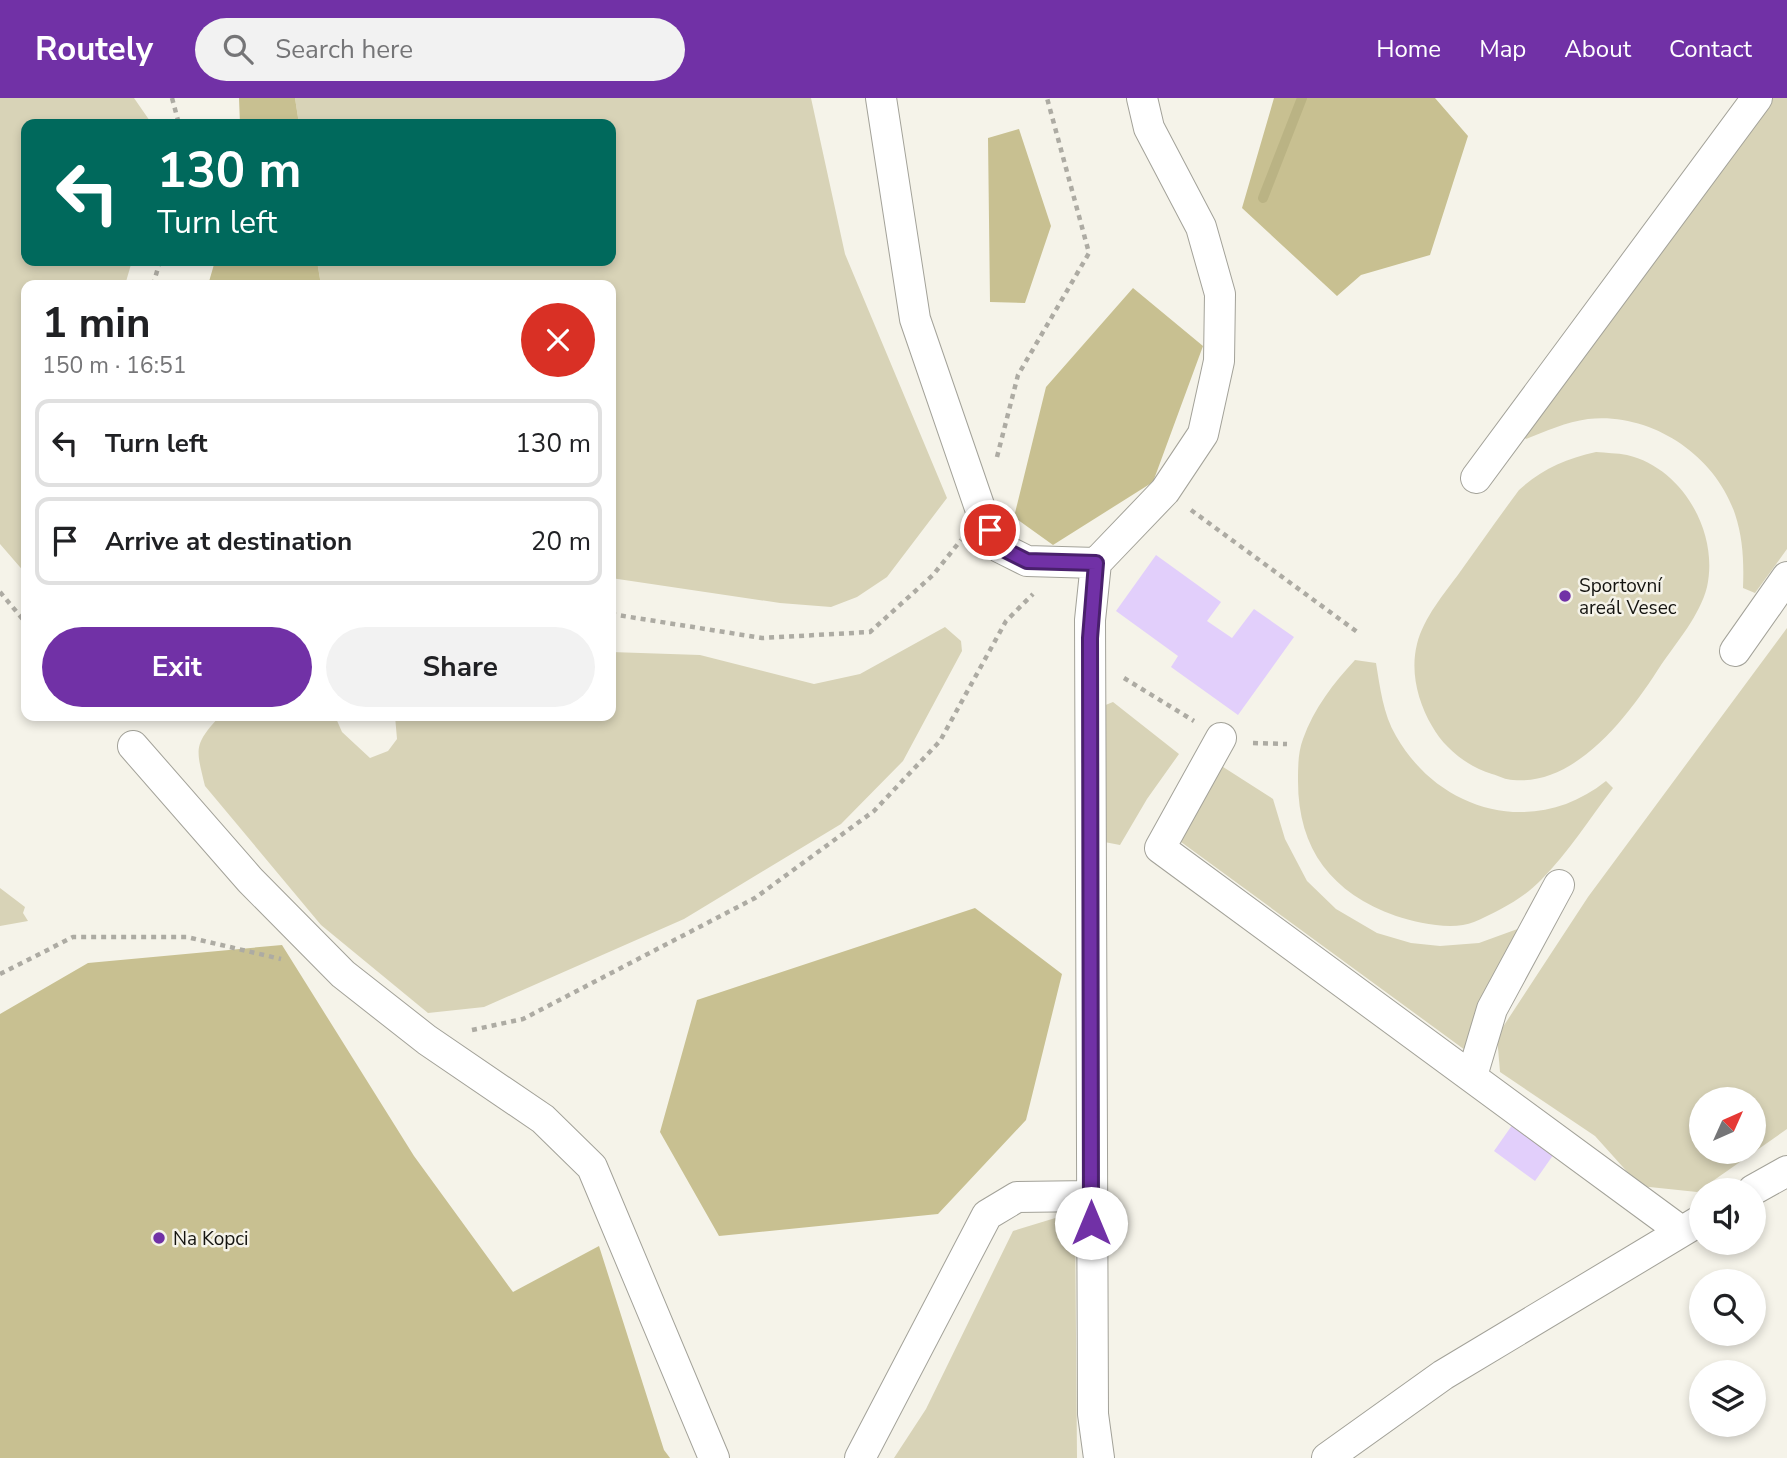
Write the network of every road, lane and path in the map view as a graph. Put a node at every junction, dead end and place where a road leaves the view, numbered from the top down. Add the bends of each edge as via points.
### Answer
1 (172, 98) edge
2 (881, 98) edge
3 (1047, 98) edge
4 (1142, 98) edge
5 (1757, 98) edge
6 (178, 119) edge
7 (995, 463) dead end
8 (1476, 478) dead end
9 (1165, 491) junction
10 (982, 514) junction
11 (1066, 561) junction
12 (1096, 563) junction
13 (1787, 577) edge
14 (0, 592) edge
15 (616, 615) edge
16 (21, 617) edge
17 (1360, 634) dead end
18 (1735, 651) dead end
19 (1090, 657) junction
20 (1221, 738) junction
21 (1287, 744) dead end
22 (133, 746) dead end
23 (1559, 885) dead end
24 (291, 961) dead end
25 (0, 974) edge
26 (427, 1040) junction
27 (1472, 1076) junction
28 (1787, 1171) edge
29 (1766, 1183) edge
30 (1091, 1196) junction
31 (1689, 1225) edge
32 (1689, 1227) edge
33 (714, 1458) edge
34 (860, 1458) edge
35 (1099, 1458) edge
36 (1327, 1458) edge

1 - 6 path
2 - 10 street via 915,319
3 - 7 path via 1089,253 1018,375
4 - 9 street via 1149,128 1201,227 1220,294 1219,361 1203,434
5 - 8 street
9 - 12 street
9 - 17 path
10 - 11 street via 999,547 1027,561
10 - 15 path via 933,575 870,632 762,638
11 - 12 street
11 - 26 path via 1006,621 940,741 874,811 755,898 523,1019
12 - 19 street
13 - 18 street
14 - 16 path
19 - 20 path
19 - 30 street
20 - 21 path
20 - 27 street via 1160,848
22 - 26 street via 250,880 343,974
23 - 27 street via 1492,1009
24 - 25 path via 187,937 73,937
26 - 33 street via 543,1119 592,1167
27 - 31 street
28 - 29 street
30 - 34 street via 1017,1197 987,1215
30 - 35 street via 1093,1414
32 - 36 street via 1443,1376

